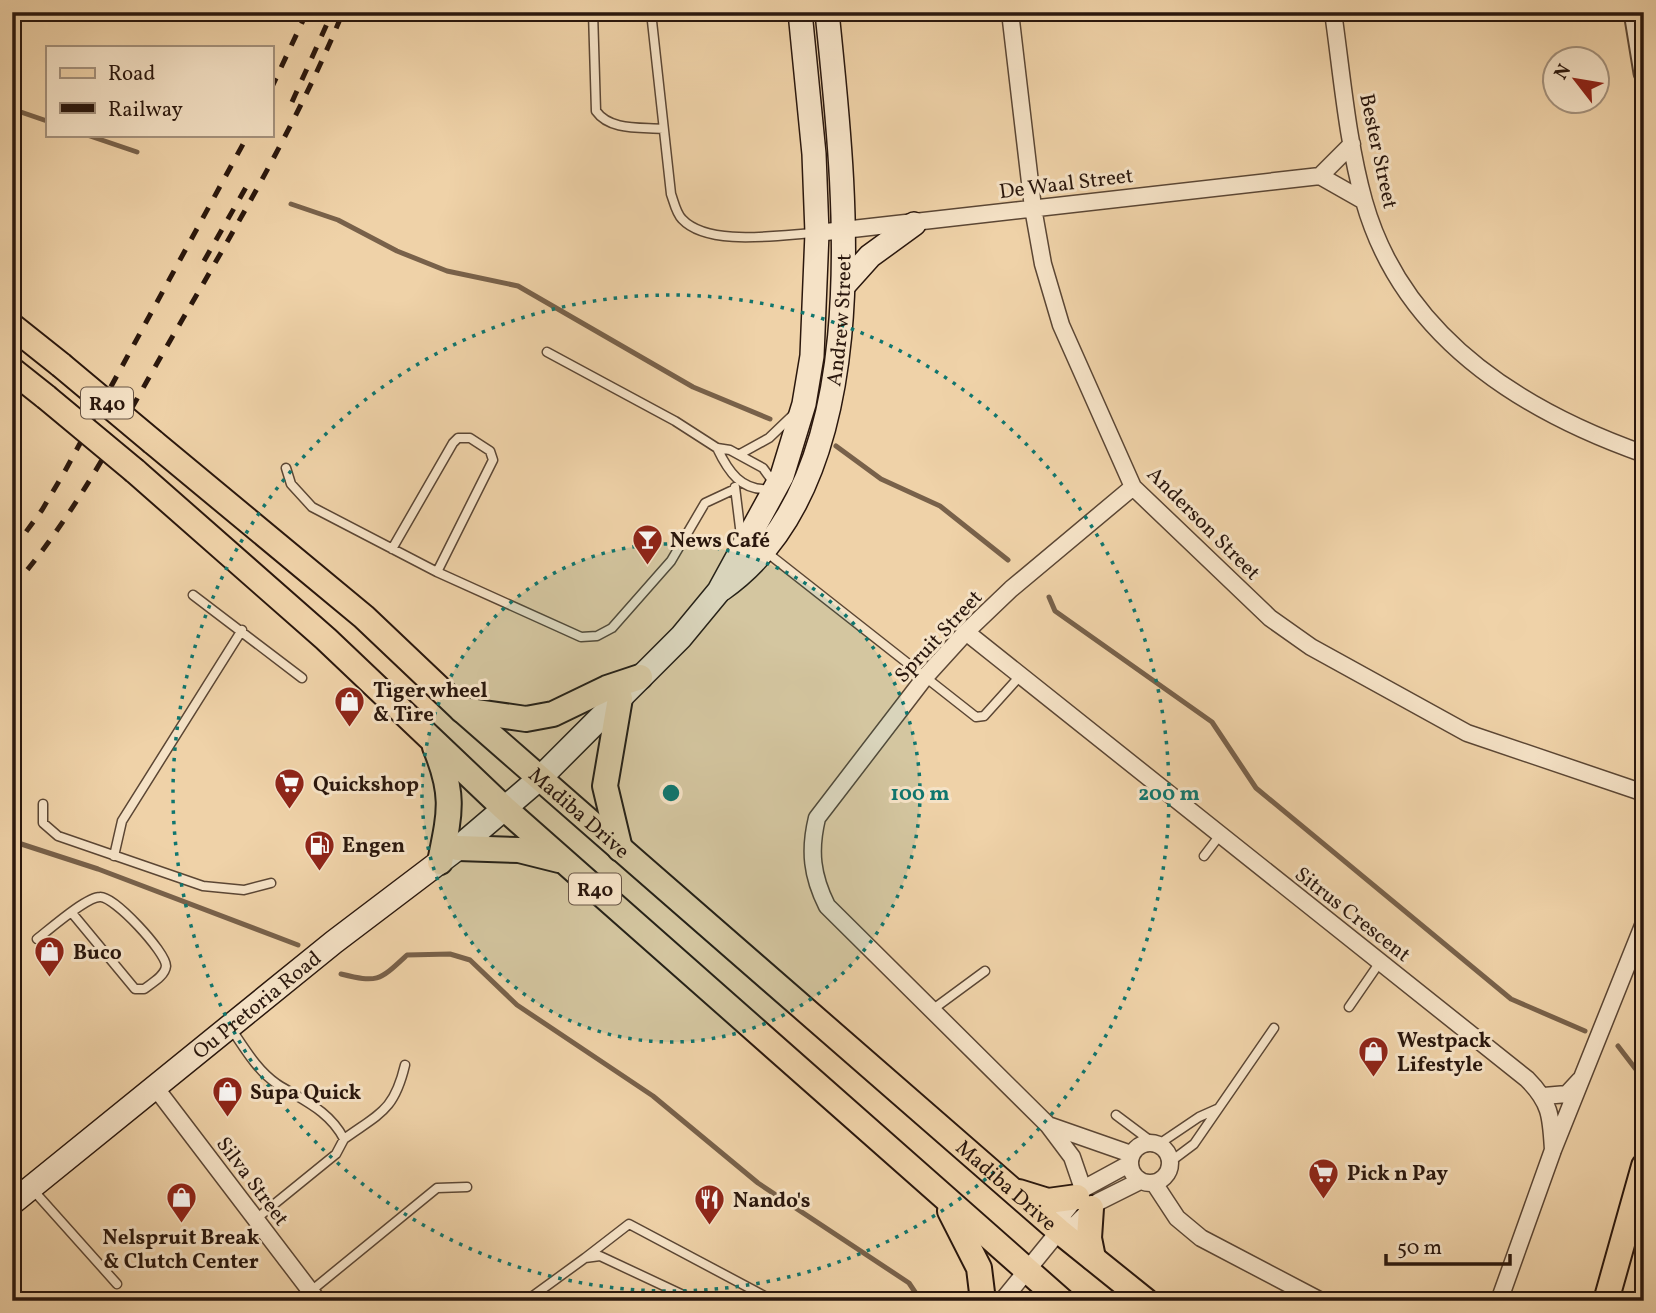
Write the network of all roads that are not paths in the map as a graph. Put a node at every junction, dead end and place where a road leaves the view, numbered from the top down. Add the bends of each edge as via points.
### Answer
1 (593, 12) edge
2 (651, 12) edge
3 (800, 12) edge
4 (827, 12) edge
5 (1010, 12) edge
6 (1333, 12) edge
7 (1634, 12) edge
8 (1644, 73) edge
9 (663, 129) junction
10 (1352, 144) junction
11 (1320, 176) junction
12 (1364, 201) junction
13 (1033, 208) junction
14 (914, 224) junction
15 (845, 231) junction
16 (817, 233) junction
17 (844, 285) junction
18 (12, 326) edge
19 (547, 352) dead end
20 (12, 370) edge
21 (804, 404) junction
22 (717, 448) junction
23 (740, 454) junction
24 (1644, 454) edge
25 (286, 468) dead end
26 (735, 479) junction
27 (791, 482) junction
28 (1133, 487) junction
29 (735, 489) junction
30 (783, 523) junction
31 (741, 546) junction
32 (392, 549) junction
33 (765, 551) junction
34 (437, 572) junction
35 (719, 591) junction
36 (193, 595) dead end
37 (242, 630) junction
38 (966, 632) junction
39 (926, 676) junction
40 (1020, 676) junction
41 (640, 677) junction
42 (302, 678) dead end
43 (620, 698) junction
44 (463, 710) junction
45 (433, 742) junction
46 (540, 778) junction
47 (1644, 793) edge
48 (43, 804) dead end
49 (503, 808) junction
50 (1220, 835) junction
51 (620, 849) junction
52 (449, 855) junction
53 (114, 856) junction
54 (1204, 856) dead end
55 (563, 861) junction
56 (271, 883) dead end
57 (72, 913) junction
58 (1644, 923) edge
59 (37, 939) dead end
60 (1380, 962) junction
61 (985, 971) dead end
62 (1349, 1007) dead end
63 (932, 1010) junction
64 (230, 1027) junction
65 (1273, 1028) dead end
66 (405, 1065) dead end
67 (1587, 1070) junction
68 (155, 1087) junction
69 (1544, 1096) junction
70 (1220, 1108) junction
71 (1116, 1115) dead end
72 (1048, 1125) junction
73 (344, 1139) junction
74 (1156, 1143) junction
75 (1553, 1150) junction
76 (1125, 1155) junction
77 (1170, 1161) junction
78 (1644, 1166) edge
79 (1147, 1182) junction
80 (467, 1187) dead end
81 (938, 1191) junction
82 (1015, 1191) junction
83 (19, 1194) edge
84 (1084, 1198) junction
85 (256, 1219) junction
86 (1059, 1231) junction
87 (585, 1258) junction
88 (1093, 1258) junction
89 (1027, 1271) junction
90 (117, 1284) dead end
91 (314, 1296) edge
92 (526, 1301) edge
93 (696, 1301) edge
94 (774, 1301) edge
95 (983, 1301) edge
96 (1002, 1301) edge
97 (1062, 1301) edge
98 (1146, 1301) edge
99 (1321, 1301) edge
100 (1499, 1301) edge
101 (1606, 1301) edge

1 - 9 lane via 596,111 601,120
2 - 9 lane
3 - 16 main road, Andrew Street
4 - 15 main road, Andrew Street
5 - 13 street, Anderson Street
6 - 10 street, Bester Street
7 - 8 street
9 - 16 lane via 671,194 679,216 690,226 728,236
10 - 11 street
10 - 12 street, Bester Street
11 - 12 street
11 - 13 street, De Waal Street
12 - 24 street, Bester Street via 1377,239 1402,283 1426,319 1466,359 1513,394 1555,417
13 - 14 street, De Waal Street
13 - 28 street, Anderson Street via 1061,325
14 - 15 street, De Waal Street
14 - 17 main road via 870,256
15 - 16 street, De Waal Street
15 - 17 main road, Andrew Street
16 - 21 main road, Andrew Street via 812,356
17 - 27 main road, Andrew Street via 837,360 818,444
18 - 44 main road, Madiba Drive / R40, bridge via 364,617
19 - 22 lane
20 - 45 main road, R40, bridge via 326,639
21 - 23 lane via 777,432
21 - 27 main road, Andrew Street via 791,451
22 - 23 lane
22 - 26 lane
23 - 27 lane
25 - 32 lane via 291,484 312,508
26 - 27 lane via 761,490
26 - 29 lane
27 - 30 main road, Andrew Street
27 - 30 lane
27 - 31 main road, Andrew Street
28 - 38 street, Spruit Street
28 - 47 street, Anderson Street via 1270,618 1311,647 1467,733
29 - 31 lane
29 - 34 lane via 705,503 671,561 636,605 597,636 565,633
30 - 33 main road, Andrew Street
31 - 35 main road, Andrew Street
32 - 34 lane
32 - 34 lane via 453,443 470,438 490,451 493,460
33 - 35 main road, Andrew Street via 749,570
33 - 39 lane
35 - 41 main road, Andrew Street
36 - 37 lane
37 - 42 lane
37 - 53 lane via 122,821
38 - 39 street, Spruit Street
38 - 40 street, Sitrus Crescent
39 - 40 lane via 980,717
39 - 63 street, Spruit Street via 817,818 811,844 815,881 827,906
40 - 50 street, Sitrus Crescent
41 - 43 main road, Andrew Street
41 - 44 main road via 553,714 526,719
43 - 46 main road, Andrew Street
43 - 51 main road via 605,786
44 - 46 main road, Madiba Drive / R40
45 - 49 main road, R40
45 - 52 main road via 451,797
46 - 49 main road, Andrew Street
46 - 51 main road, Madiba Drive / R40
48 - 53 lane via 43,823 50,831
49 - 52 main road, Ou Pretoria Road
49 - 55 main road, R40
50 - 54 lane
50 - 60 street, Sitrus Crescent
51 - 82 main road, Madiba Drive / R40
52 - 55 main road via 519,850
52 - 64 main road, Ou Pretoria Road
53 - 56 lane via 220,890 255,889
55 - 81 main road, R40
57 - 57 lane via 96,897 113,900 163,955 163,973 144,989 135,989
57 - 59 lane
58 - 67 street
60 - 62 lane
60 - 69 street, Sitrus Crescent
61 - 63 lane
63 - 72 street
64 - 68 main road, Ou Pretoria Road
64 - 73 lane via 259,1068 314,1103
65 - 70 lane
66 - 73 lane via 395,1099
67 - 69 street via 1567,1094
67 - 75 street
68 - 83 main road, Ou Pretoria Road
68 - 85 street, Silva Street
69 - 75 street via 1551,1116
70 - 74 lane
70 - 77 lane via 1187,1152
71 - 74 lane
72 - 76 street
72 - 84 street via 1072,1157
73 - 85 lane via 336,1154
74 - 76 street via 1140,1145
74 - 77 street
75 - 100 street
76 - 79 street
76 - 84 street
77 - 79 street via 1166,1175
78 - 101 main road
79 - 84 street
79 - 99 street via 1201,1238
80 - 91 lane via 437,1188
81 - 89 main road, R40
81 - 95 main road via 979,1268
82 - 84 main road via 1048,1201
82 - 86 main road, Madiba Drive / R40
83 - 90 lane
84 - 86 street via 1076,1224
84 - 88 main road
85 - 91 street, Silva Street
86 - 88 main road, Madiba Drive / R40
86 - 89 street
87 - 92 lane
87 - 93 lane via 612,1260
87 - 94 lane via 629,1224
88 - 98 main road, Madiba Drive / R40
89 - 96 street
89 - 97 main road, R40

